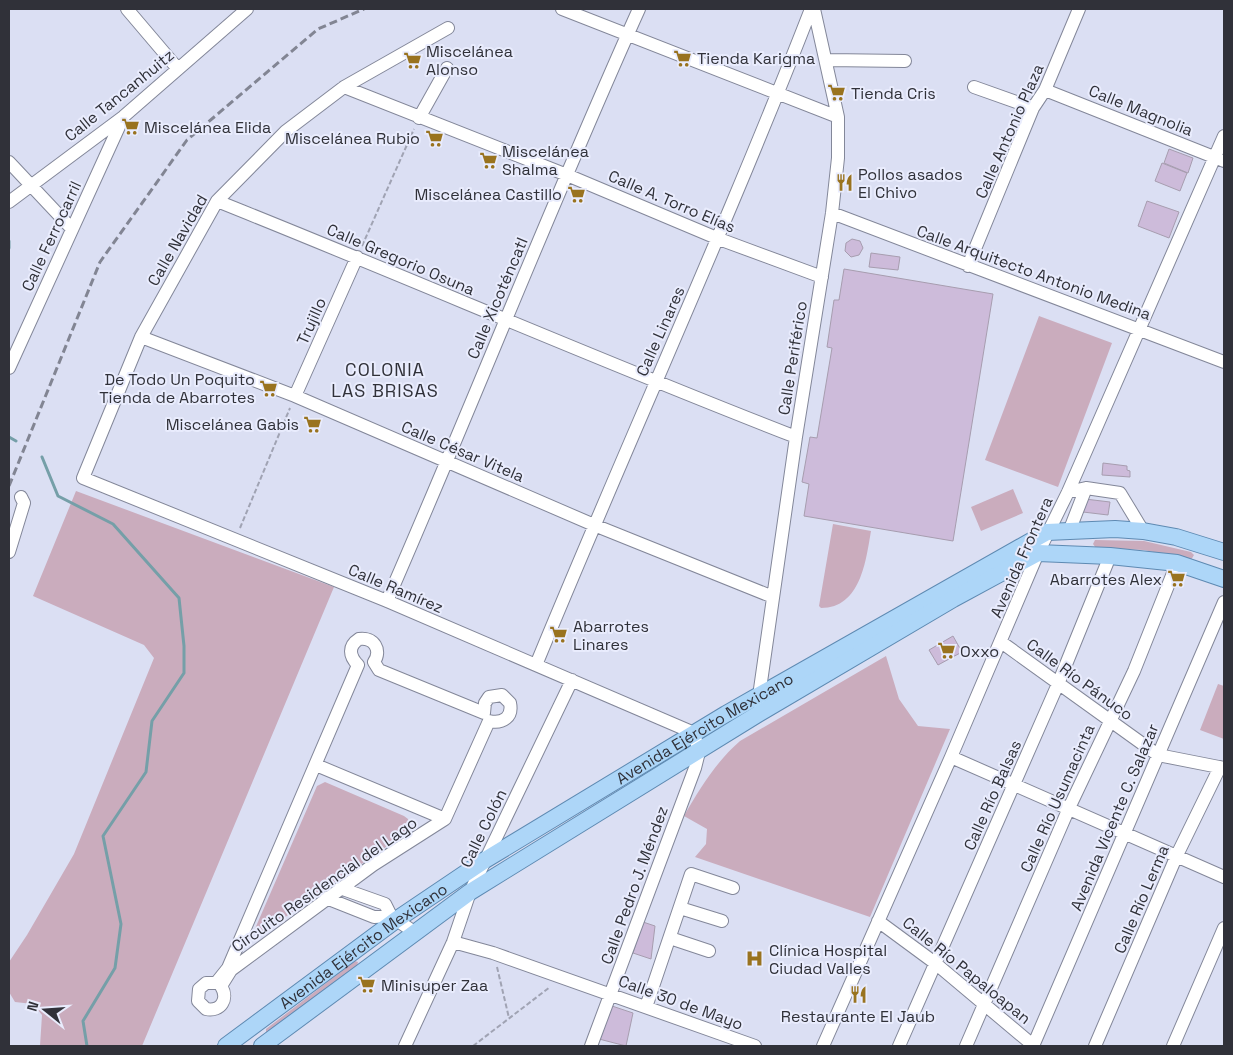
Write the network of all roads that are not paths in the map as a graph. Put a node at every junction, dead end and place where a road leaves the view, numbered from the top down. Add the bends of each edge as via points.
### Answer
1 (127, 9) edge
2 (247, 9) edge
3 (562, 9) edge
4 (639, 9) edge
5 (813, 9) edge
6 (1080, 9) edge
7 (448, 28) dead end
8 (627, 35) junction
9 (827, 60) junction
10 (905, 61) dead end
11 (447, 68) dead end
12 (178, 69) junction
13 (344, 87) junction
14 (974, 87) dead end
15 (1045, 90) junction
16 (778, 95) junction
17 (1033, 108) junction
18 (124, 117) junction
19 (838, 117) junction
20 (419, 118) junction
21 (1224, 136) edge
22 (1220, 159) edge
23 (9, 162) edge
24 (567, 175) junction
25 (31, 186) junction
26 (216, 201) junction
27 (9, 202) edge
28 (832, 213) junction
29 (72, 228) junction
30 (719, 239) junction
31 (357, 257) junction
32 (968, 266) junction
33 (822, 276) junction
34 (504, 320) junction
35 (1138, 328) junction
36 (141, 337) junction
37 (1224, 362) edge
38 (9, 368) edge
39 (656, 383) junction
40 (295, 396) junction
41 (796, 437) junction
42 (447, 463) junction
43 (83, 478) joint
44 (1086, 488) junction
45 (1068, 492) junction
46 (21, 497) dead end
47 (594, 525) junction
48 (1070, 529) junction
49 (1142, 531) junction
50 (1047, 532) junction
51 (9, 552) edge
52 (1224, 552) edge
53 (1038, 553) junction
54 (1110, 556) junction
55 (1178, 563) junction
56 (1224, 579) edge
57 (773, 597) junction
58 (387, 601) junction
59 (1224, 602) edge
60 (1001, 642) junction
61 (536, 666) junction
62 (572, 680) junction
63 (1058, 684) junction
64 (758, 695) junction
65 (758, 714) junction
66 (1110, 721) junction
67 (694, 733) junction
68 (698, 752) junction
69 (1158, 755) junction
70 (951, 757) junction
71 (316, 765) junction
72 (1222, 767) edge
73 (1014, 786) junction
74 (1069, 808) junction
75 (445, 819) junction
76 (1125, 832) junction
77 (1177, 856) junction
78 (486, 860) junction
79 (1224, 877) edge
80 (340, 888) junction
81 (733, 888) dead end
82 (470, 892) junction
83 (326, 898) junction
84 (680, 908) junction
85 (394, 918) junction
86 (722, 921) dead end
87 (878, 921) junction
88 (1224, 928) edge
89 (414, 932) junction
90 (670, 938) junction
91 (453, 942) junction
92 (709, 951) dead end
93 (935, 963) junction
94 (611, 994) junction
95 (985, 1004) junction
96 (646, 1007) junction
97 (226, 1046) edge
98 (262, 1046) edge
99 (405, 1046) edge
100 (591, 1046) edge
101 (755, 1046) edge
102 (823, 1046) edge
103 (899, 1046) edge
104 (966, 1046) edge
105 (1034, 1046) edge
106 (1095, 1046) edge
107 (1173, 1046) edge

1 - 12 street
2 - 12 street, Calle Tancanhuitz
3 - 8 street
4 - 8 street, Calle Xicoténcatl
5 - 9 street, Calle Periférico
5 - 16 street, Calle Linares
6 - 15 street, Calle Antonio Plaza
7 - 13 street, Calle Navidad
8 - 16 street
8 - 24 street, Calle Xicoténcatl
9 - 10 street
9 - 19 street, Calle Periférico
11 - 20 street
12 - 18 street, Calle Tancanhuitz
13 - 20 street, Calle A. Torro Elías
13 - 26 street, Calle Navidad via 286,131
14 - 17 street
15 - 17 street, Calle Antonio Plaza
15 - 22 street, Calle Magnolia
16 - 19 street
16 - 30 street, Calle Linares
17 - 32 street, Calle Antonio Plaza
18 - 25 street, Calle Tancanhuitz
18 - 29 street, Calle Ferrocarril
19 - 28 street, Calle Periférico via 838,158
20 - 24 street, Calle A. Torro Elías
21 - 22 street, Avenida Frontera
22 - 35 street, Avenida Frontera
23 - 25 street
24 - 30 street, Calle A. Torro Elías
24 - 34 street, Calle Xicoténcatl
25 - 27 street, Calle Tancanhuitz
25 - 29 street
26 - 31 street, Calle Gregorio Osuna
26 - 36 street, Calle Navidad
28 - 32 street, Calle Arquitecto Antonio Medina
28 - 33 street, Calle Periférico
29 - 38 street, Calle Ferrocarril
30 - 33 street, Calle A. Torro Elías
30 - 39 street, Calle Linares
31 - 34 street, Calle Gregorio Osuna
31 - 40 street, Trujillo
32 - 35 street, Calle Arquitecto Antonio Medina
33 - 41 street, Calle Periférico
34 - 39 street, Calle Gregorio Osuna
34 - 42 street, Calle Xicoténcatl
35 - 37 street, Calle Arquitecto Antonio Medina
35 - 45 street, Avenida Frontera
36 - 40 street, Calle César Vitela
36 - 43 street, Calle Navidad
39 - 41 street, Calle Gregorio Osuna
39 - 47 street, Calle Linares
40 - 42 street, Calle César Vitela
41 - 57 street, Calle Periférico
42 - 47 street, Calle César Vitela
42 - 58 street, Calle Xicoténcatl
43 - 58 street, Calle Ramírez
44 - 45 street
44 - 48 street
44 - 49 street via 1120,493
45 - 50 street, Avenida Frontera
46 - 51 street via 24,503
47 - 57 street, Calle César Vitela
47 - 61 street, Calle Linares
48 - 49 main road, Avenida Ejército Mexicano
48 - 50 main road, Avenida Ejército Mexicano
49 - 52 main road, Avenida Ejército Mexicano via 1176,537
50 - 53 street, Avenida Frontera
50 - 64 main road, Avenida Ejército Mexicano
53 - 54 main road
53 - 60 street, Avenida Frontera
53 - 65 main road, Avenida Ejército Mexicano
54 - 55 main road
54 - 63 street, Calle Río Balsas
55 - 56 main road
55 - 66 street, Calle Río Usumacinta
57 - 64 street, Calle Periférico
58 - 61 street, Calle Ramírez
59 - 69 street, Avenida Vicente C. Salazar
60 - 63 street, Calle Río Pánuco
60 - 70 street, Avenida Frontera
61 - 62 street, Calle Ramírez
62 - 67 street, Calle Ramírez
62 - 78 street, Calle Colón
63 - 66 street, Calle Río Pánuco
63 - 73 street, Calle Río Balsas
64 - 65 street, Calle Periférico
64 - 67 main road, Avenida Ejército Mexicano
65 - 68 main road, Avenida Ejército Mexicano
66 - 69 street, Calle Río Pánuco
66 - 74 street, Calle Río Usumacinta
67 - 68 street, Calle Pedro J. Méndez
67 - 78 main road, Avenida Ejército Mexicano
68 - 82 main road, Avenida Ejército Mexicano
68 - 94 street, Calle Pedro J. Méndez
69 - 72 street, Calle Río Pánuco
69 - 76 street, Avenida Vicente C. Salazar
70 - 73 street
70 - 87 street, Avenida Frontera
71 - 75 street, Circuito Residencial del Lago
71 - 75 street, Circuito Residencial del Lago via 358,665 350,654 351,647 360,640 370,640 375,644 378,654 374,662 379,670 484,713 485,703 490,697 502,695 510,703 510,714 497,723 490,721
71 - 83 street, Circuito Residencial del Lago via 228,968 216,983 206,983 199,989 201,1006 212,1010 223,1004 225,996 221,986 231,970
72 - 77 street, Calle Río Lerma
73 - 74 street
73 - 93 street, Calle Río Balsas
74 - 76 street
74 - 95 street, Calle Río Usumacinta
75 - 80 street, Circuito Residencial del Lago
76 - 77 street
76 - 105 street, Avenida Vicente C. Salazar
77 - 79 street
77 - 106 street, Calle Río Lerma
78 - 82 street, Calle Colón
78 - 85 main road, Avenida Ejército Mexicano
80 - 83 street, Circuito Residencial del Lago
80 - 85 street via 385,904
81 - 84 street via 692,874
82 - 89 main road, Avenida Ejército Mexicano
82 - 91 street, Calle Colón
83 - 85 street via 374,917
84 - 86 street
84 - 90 street
85 - 89 street
85 - 97 main road, Avenida Ejército Mexicano
87 - 93 street, Calle Río Papaloapan
87 - 102 street, Avenida Frontera
88 - 107 street
89 - 98 main road, Avenida Ejército Mexicano
90 - 92 street
90 - 96 street
91 - 94 street, Calle 30 de Mayo
91 - 99 street, Calle Colón
93 - 95 street, Calle Río Papaloapan
93 - 103 street, Calle Río Balsas
94 - 96 street, Calle 30 de Mayo
94 - 100 street, Calle Pedro J. Méndez
95 - 104 street, Calle Río Usumacinta
95 - 105 street, Calle Río Papaloapan
96 - 101 street, Calle 30 de Mayo

